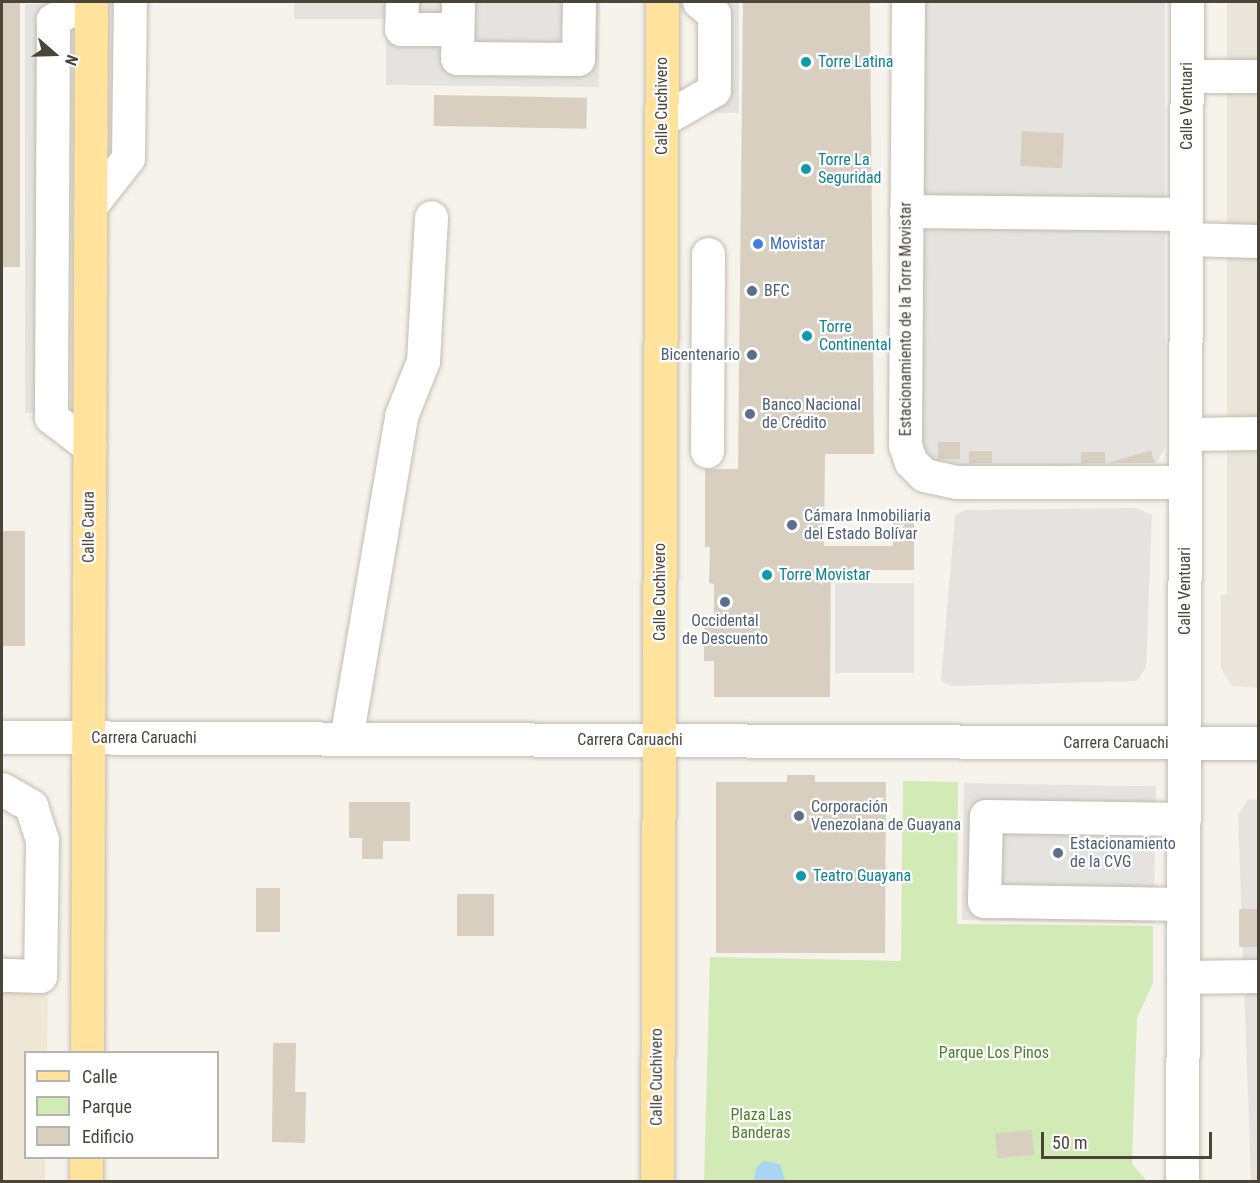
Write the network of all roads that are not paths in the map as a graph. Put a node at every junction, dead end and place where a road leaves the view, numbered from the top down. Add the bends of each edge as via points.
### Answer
1 (85, 2) edge
2 (91, 2) edge
3 (130, 2) edge
4 (402, 2) edge
5 (579, 2) edge
6 (662, 2) edge
7 (699, 2) edge
8 (908, 2) edge
9 (1187, 2) edge
10 (457, 15) edge
11 (1187, 76) junction
12 (1258, 76) edge
13 (662, 120) junction
14 (91, 205) junction
15 (906, 211) junction
16 (431, 217) dead end
17 (1186, 227) junction
18 (1258, 241) edge
19 (708, 254) dead end
20 (661, 288) junction
21 (707, 288) junction
22 (661, 382) junction
23 (707, 382) junction
24 (1258, 433) edge
25 (1186, 434) junction
26 (89, 446) junction
27 (707, 451) dead end
28 (1185, 482) junction
29 (2, 737) edge
30 (88, 738) junction
31 (346, 739) junction
32 (659, 740) junction
33 (1184, 743) junction
34 (1258, 743) edge
35 (2, 789) edge
36 (1184, 819) junction
37 (1184, 904) junction
38 (2, 975) edge
39 (1258, 976) edge
40 (1183, 977) junction
41 (87, 1051) edge
42 (86, 1159) edge
43 (86, 1182) edge
44 (657, 1182) edge
45 (1182, 1182) edge

1 - 26 street via 53,20 51,417
2 - 14 main road, Calle Caura
3 - 14 street via 128,158
4 - 10 street via 401,29
5 - 10 street via 578,59 457,58
6 - 13 main road, Calle Cuchivero
7 - 13 street via 714,14 714,90
8 - 15 street, Estacionamiento de la Torre Movistar
9 - 11 street, Calle Ventuari
11 - 12 street
11 - 17 street, Calle Ventuari
13 - 20 main road, Calle Cuchivero
14 - 26 main road, Calle Caura
15 - 17 street
15 - 28 street, Estacionamiento de la Torre Movistar via 905,445 915,469 957,482
16 - 31 street via 423,361 401,416
17 - 18 street
17 - 25 street, Calle Ventuari
19 - 21 street
20 - 21 street
20 - 22 main road, Calle Cuchivero
21 - 23 street
22 - 23 street
22 - 32 main road, Calle Cuchivero
23 - 27 street
24 - 25 street
25 - 28 street, Calle Ventuari
26 - 30 main road, Calle Caura
28 - 33 street, Calle Ventuari
29 - 30 street, Carrera Caruachi
30 - 31 street, Carrera Caruachi
30 - 41 main road, Calle Caura
31 - 32 street, Carrera Caruachi
32 - 33 street, Carrera Caruachi
32 - 44 main road, Calle Cuchivero
33 - 34 street, Carrera Caruachi
33 - 36 street, Calle Ventuari
35 - 38 street via 31,806 42,840 40,976
36 - 37 street, Calle Ventuari
36 - 37 street via 986,816 984,901
37 - 40 street, Calle Ventuari
39 - 40 street
40 - 45 street, Calle Ventuari
42 - 43 main road

